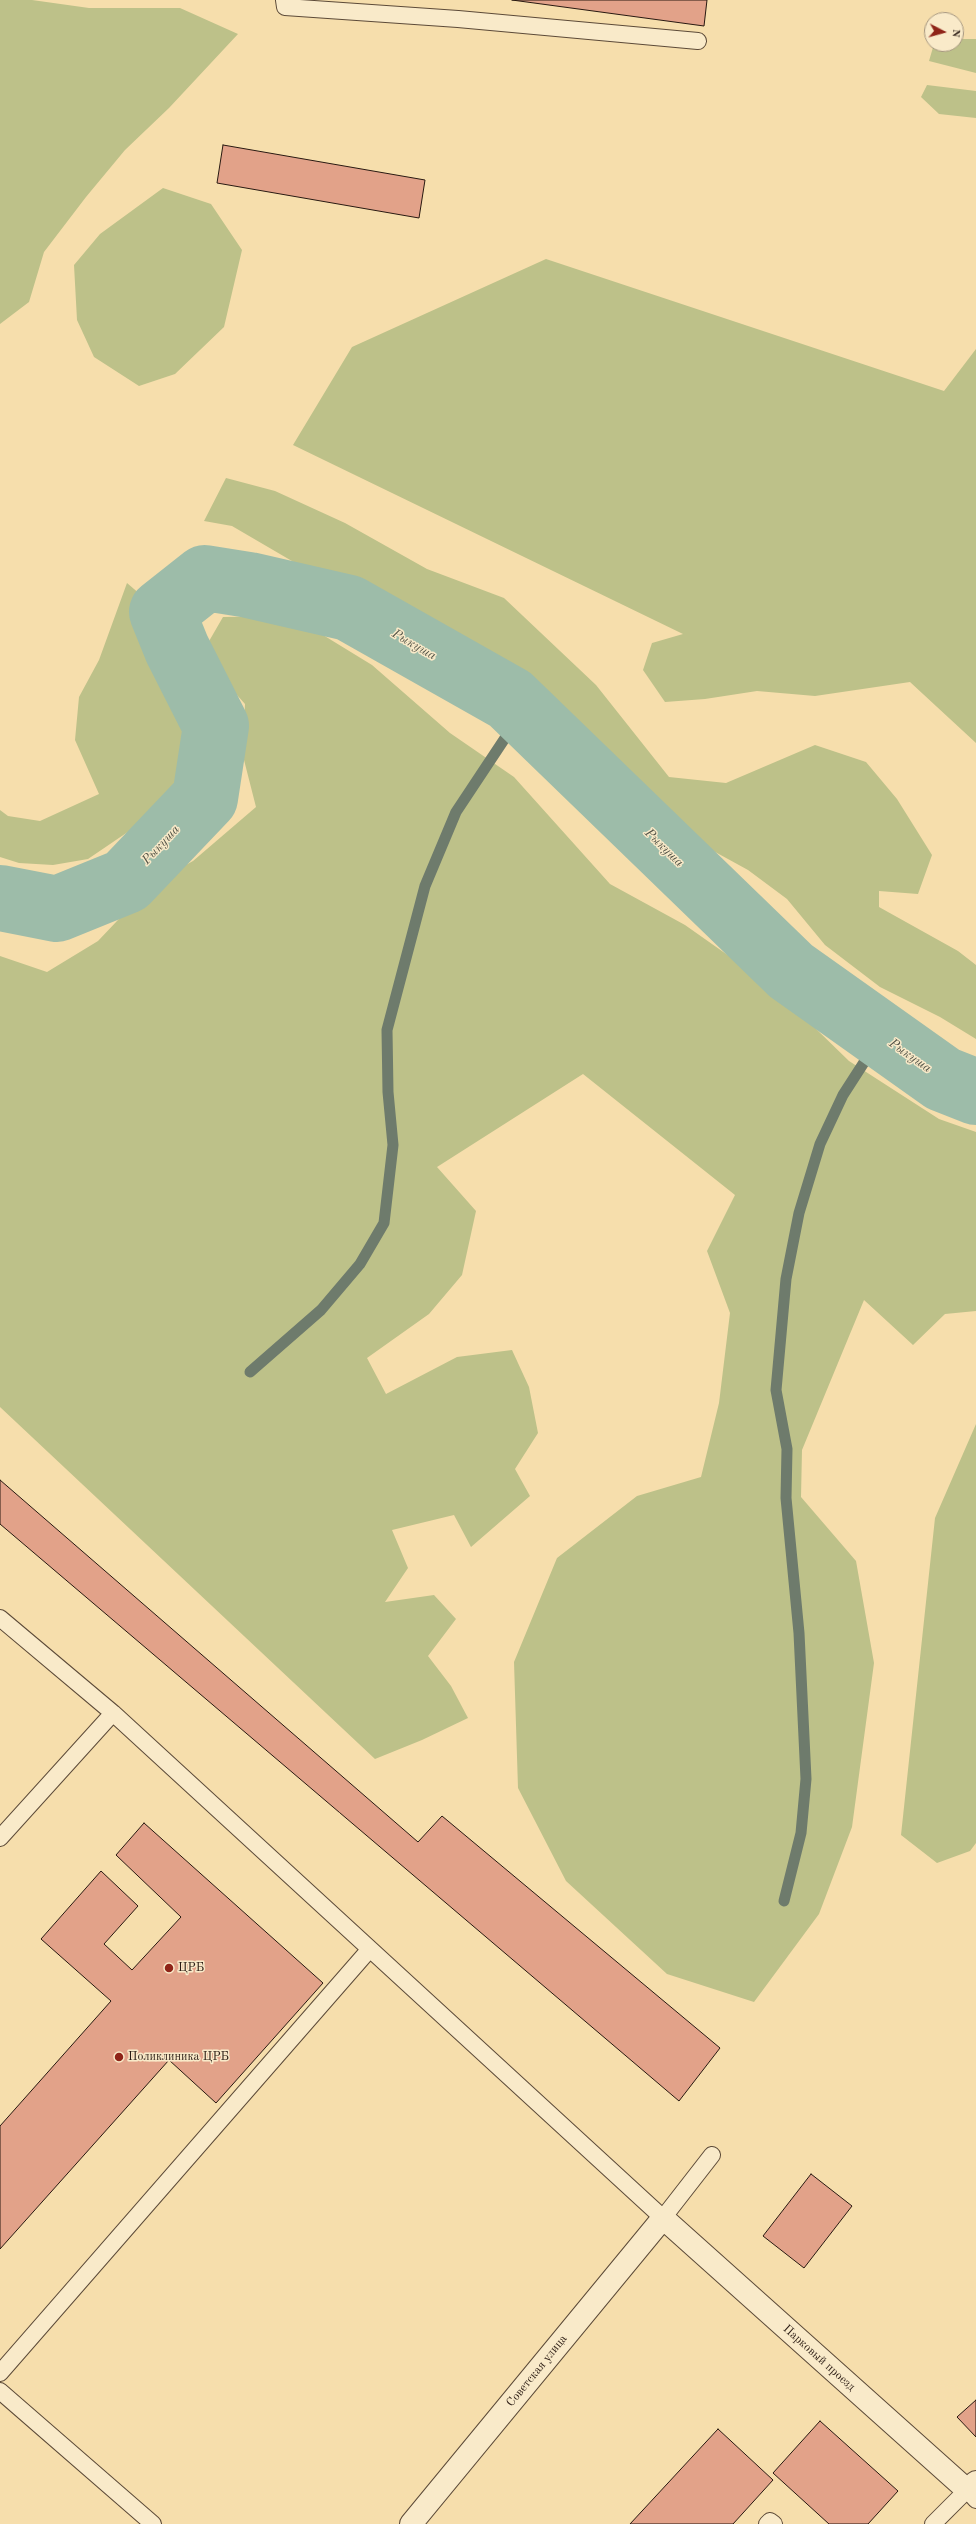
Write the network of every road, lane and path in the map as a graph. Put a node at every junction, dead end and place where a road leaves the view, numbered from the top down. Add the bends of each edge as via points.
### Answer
1 (284, 0) edge
2 (698, 41) dead end
3 (0, 1618) edge
4 (113, 1713) junction
5 (0, 1838) edge
6 (369, 1950) junction
7 (712, 2155) dead end
8 (663, 2218) junction
9 (0, 2373) edge
10 (0, 2391) edge
11 (973, 2491) edge
12 (153, 2524) edge
13 (411, 2524) edge
14 (767, 2524) edge
15 (774, 2524) edge
16 (933, 2524) edge

1 - 2 lane via 285,7 458,19
3 - 4 lane
4 - 5 lane
4 - 6 lane
6 - 8 lane
6 - 9 lane
7 - 8 lane
8 - 11 street, Парковый проезд
8 - 13 street, Советская улица
10 - 12 lane
11 - 16 lane
14 - 15 lane via 770,2521

